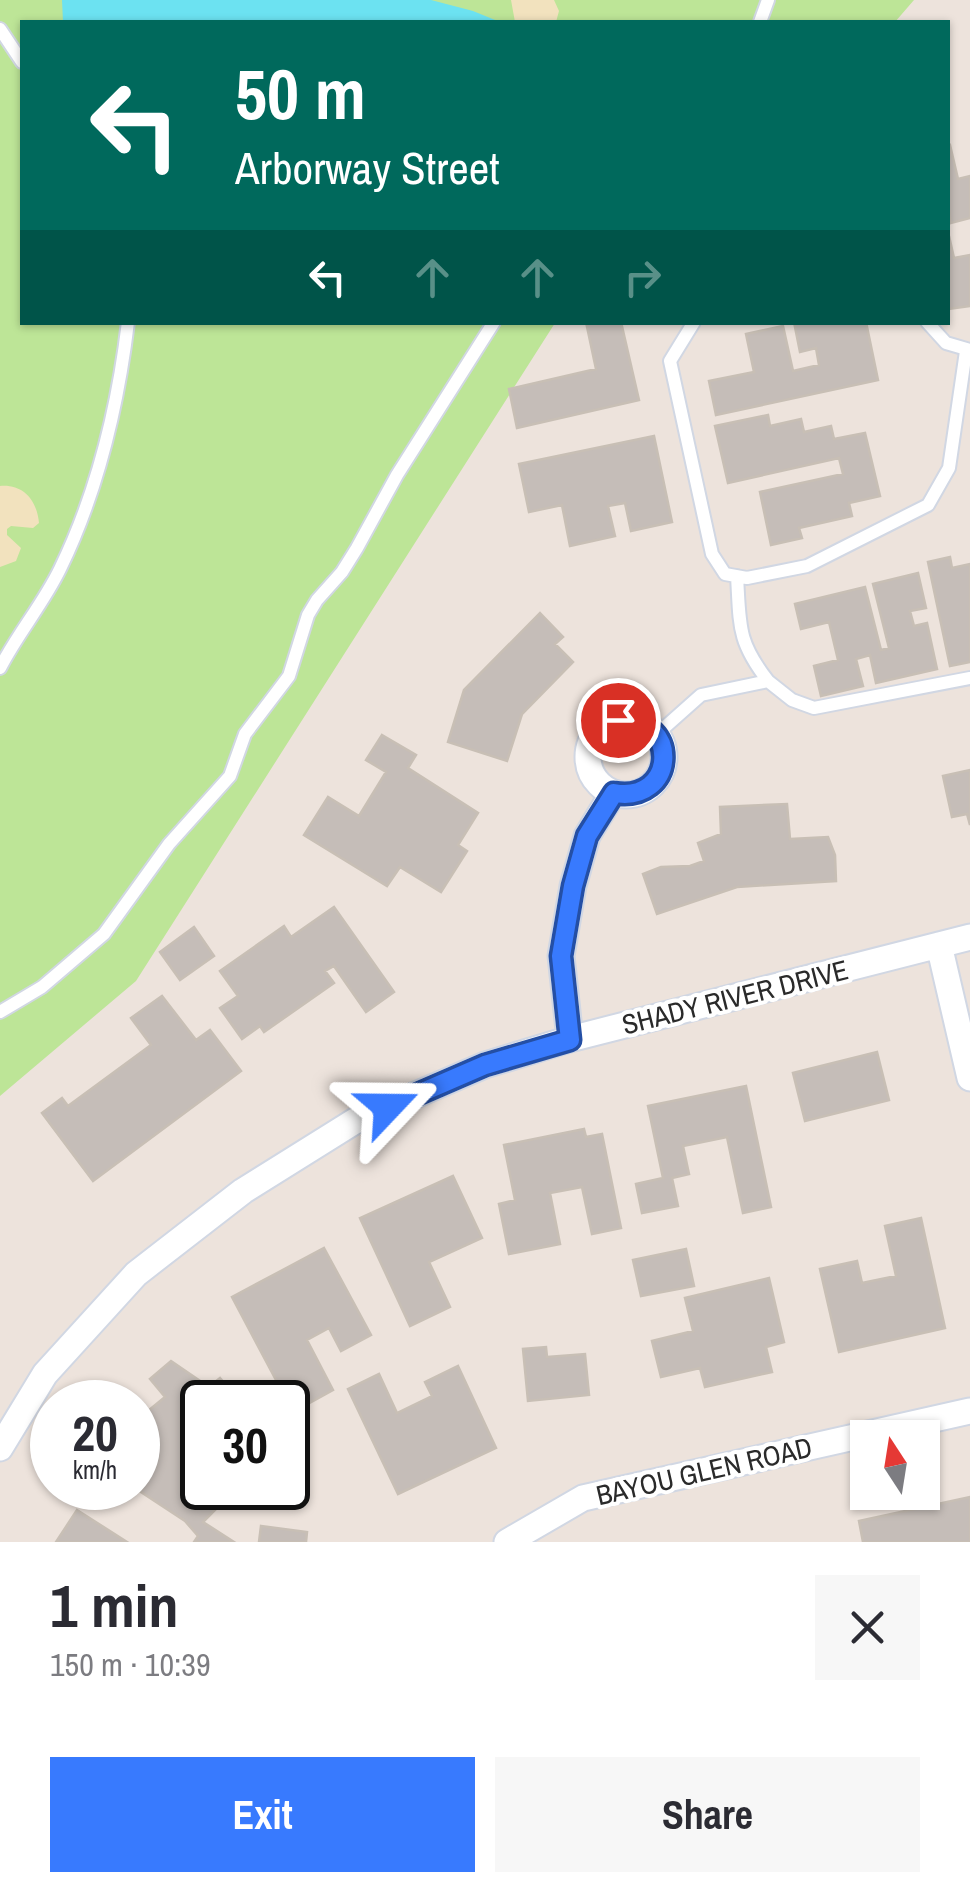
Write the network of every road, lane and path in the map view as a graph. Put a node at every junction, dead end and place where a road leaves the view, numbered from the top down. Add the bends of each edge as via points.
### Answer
1 (0, 29) edge
2 (20, 59) edge
3 (128, 325) edge
4 (492, 325) edge
5 (692, 325) edge
6 (930, 325) edge
7 (968, 351) edge
8 (737, 576) junction
9 (0, 668) edge
10 (970, 678) edge
11 (768, 682) junction
12 (656, 735) junction
13 (614, 793) junction
14 (970, 938) edge
15 (940, 945) junction
16 (0, 1012) edge
17 (570, 1040) junction
18 (970, 1078) edge
19 (970, 1411) edge
20 (0, 1448) edge
21 (507, 1542) edge

1 - 2 lane
3 - 9 lane via 119,394 74,536
4 - 16 lane via 358,548 308,615 290,676 245,734 230,776 169,844 104,934 42,987
5 - 8 lane via 670,361 712,554 725,574
6 - 7 lane via 946,343
7 - 8 lane via 948,468 928,505 807,566
8 - 11 lane via 740,635
10 - 11 lane via 814,708
11 - 12 lane via 701,695
12 - 13 street via 664,754 658,778 638,793
12 - 13 street via 630,720 597,732 589,767
13 - 17 street via 587,836 573,886 561,956
14 - 15 street, SHADY RIVER DRIVE
15 - 17 street, SHADY RIVER DRIVE
15 - 18 street
17 - 20 street, SHADY RIVER DRIVE via 485,1065 355,1121 242,1190 136,1274 44,1374
19 - 21 street, BAYOU GLEN ROAD via 582,1498

